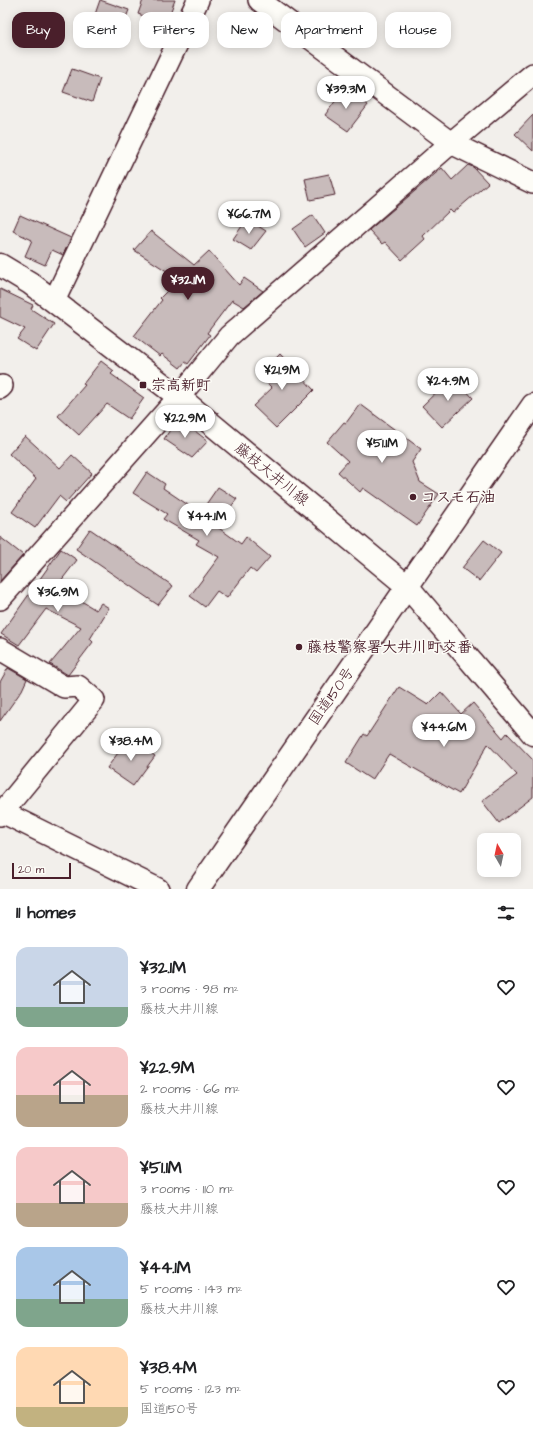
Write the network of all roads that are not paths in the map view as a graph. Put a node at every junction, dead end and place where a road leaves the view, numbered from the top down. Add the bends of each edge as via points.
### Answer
1 (198, 0) edge
2 (259, 0) edge
3 (533, 74) edge
4 (451, 142) junction
5 (533, 183) edge
6 (0, 265) edge
7 (54, 301) junction
8 (179, 397) junction
9 (533, 405) edge
10 (407, 586) junction
11 (0, 599) edge
12 (0, 649) edge
13 (533, 734) edge
14 (1, 814) edge
15 (158, 889) edge
16 (198, 889) edge

1 - 7 street
2 - 4 street
3 - 4 street
4 - 5 street
4 - 8 street via 229,336
6 - 7 main road, 藤枝大井川線
7 - 8 main road, 藤枝大井川線
8 - 10 main road, 藤枝大井川線
8 - 11 street
9 - 10 main road, 国道150号
10 - 13 main road, 藤枝大井川線
10 - 16 main road, 国道150号
12 - 14 street via 64,687 78,686 94,700
14 - 15 street

